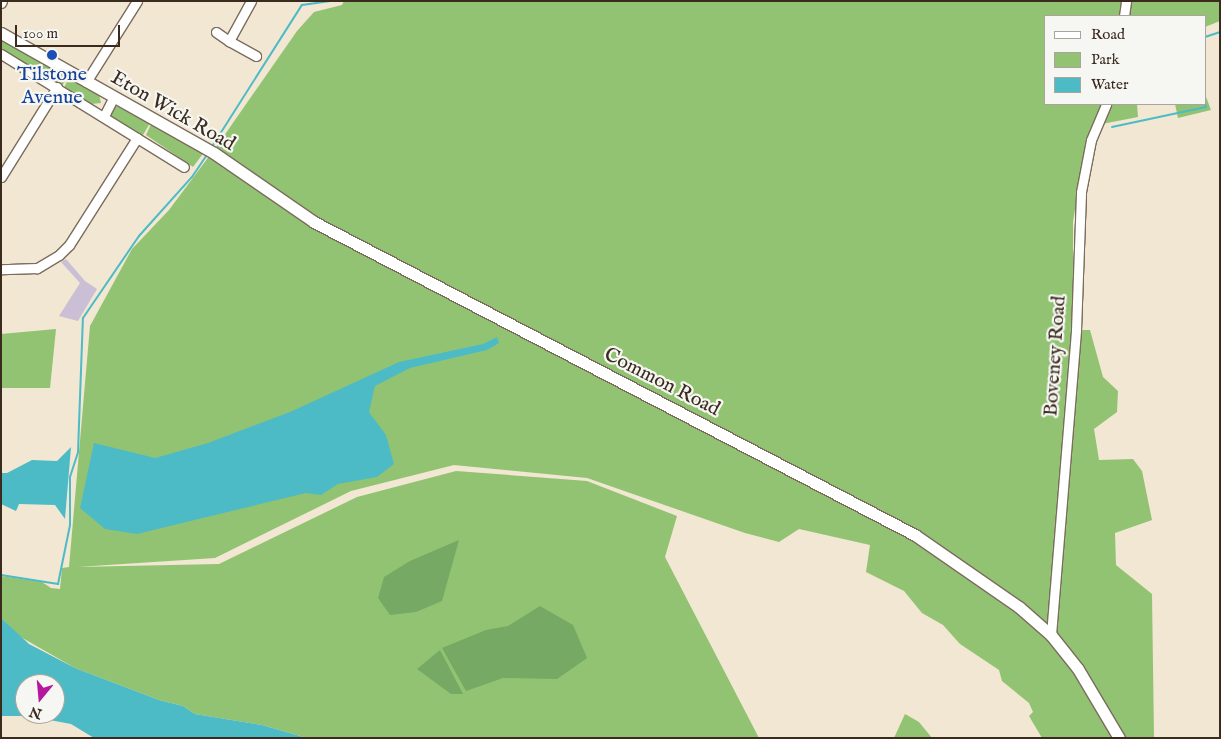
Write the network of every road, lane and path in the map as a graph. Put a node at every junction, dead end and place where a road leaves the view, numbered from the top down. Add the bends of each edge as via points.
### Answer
1 (137, 1) edge
2 (252, 1) edge
3 (1126, 1) edge
4 (1124, 15) edge
5 (216, 32) dead end
6 (1, 33) edge
7 (229, 41) junction
8 (1, 54) edge
9 (256, 56) dead end
10 (86, 82) junction
11 (57, 87) junction
12 (113, 98) junction
13 (1106, 105) edge
14 (104, 116) junction
15 (135, 141) junction
16 (184, 166) dead end
17 (1, 177) edge
18 (247, 178) joint
19 (1, 269) edge
20 (1051, 613) junction
21 (1037, 622) junction
22 (1050, 635) junction
23 (1118, 738) edge

1 - 10 street
2 - 7 street
3 - 4 street
5 - 7 street
6 - 10 main road, Eton Wick Road
7 - 9 street
8 - 11 street
10 - 12 main road, Eton Wick Road
11 - 14 street
11 - 17 street
12 - 14 street
12 - 18 main road, Eton Wick Road via 214,153
13 - 20 street, Boveney Road via 1091,140 1081,192 1076,330
14 - 15 street
15 - 16 street
15 - 19 street via 69,245 59,255 37,268
18 - 21 main road, Common Road via 314,222 901,527
20 - 21 street
20 - 22 street, Boveney Road
21 - 22 main road, Common Road
22 - 23 main road, Common Road via 1078,669

